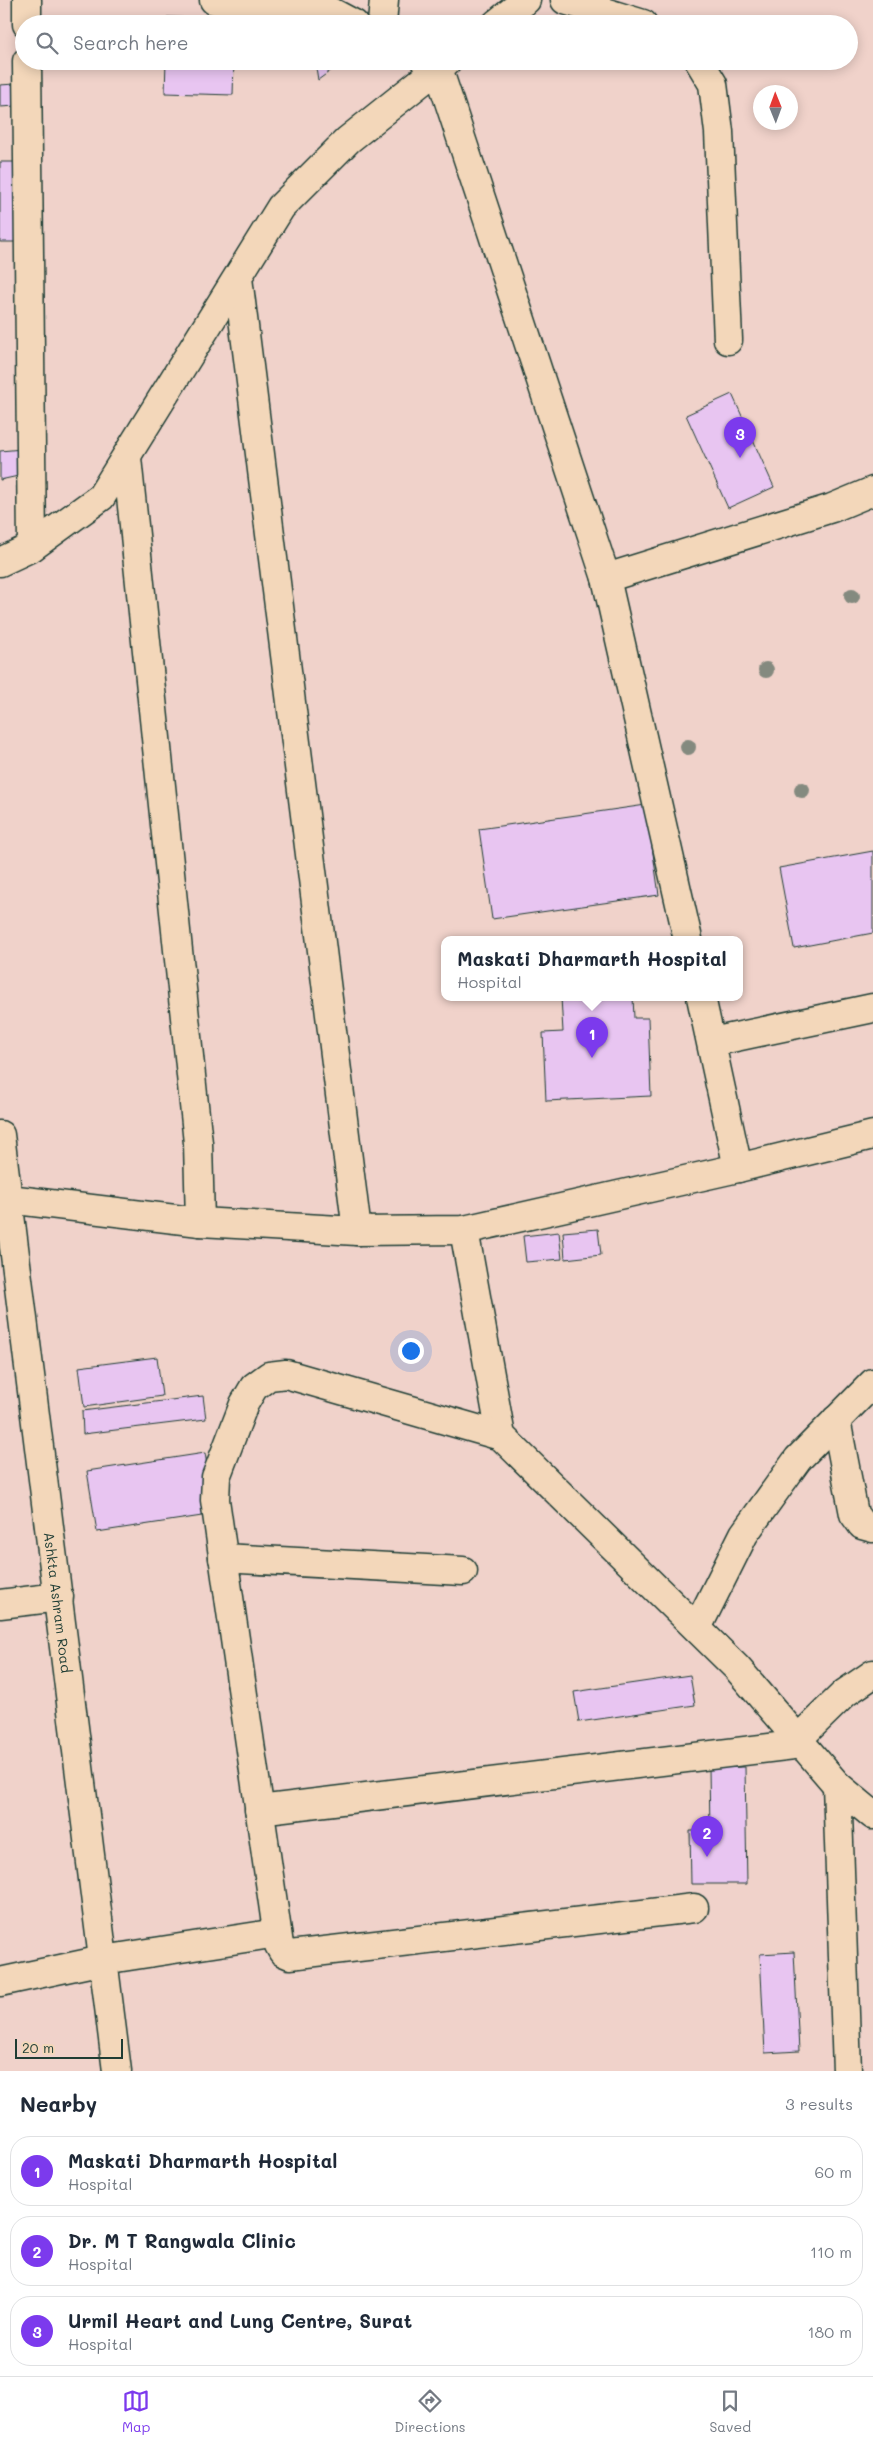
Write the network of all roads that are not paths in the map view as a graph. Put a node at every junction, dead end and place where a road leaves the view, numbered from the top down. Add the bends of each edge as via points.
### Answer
1 (27, 0) edge
2 (214, 0) edge
3 (384, 0) edge
4 (526, 0) edge
5 (565, 0) edge
6 (27, 15) edge
7 (337, 15) edge
8 (383, 15) edge
9 (507, 15) edge
10 (614, 15) edge
11 (27, 70) edge
12 (430, 70) edge
13 (439, 70) edge
14 (704, 70) edge
15 (238, 278) junction
16 (728, 340) dead end
17 (127, 458) junction
18 (873, 491) edge
19 (32, 547) junction
20 (0, 562) edge
21 (606, 578) junction
22 (687, 936) edge
23 (703, 1001) edge
24 (873, 1008) edge
25 (712, 1042) junction
26 (0, 1135) edge
27 (871, 1142) edge
28 (738, 1168) junction
29 (4, 1199) edge
30 (200, 1222) junction
31 (464, 1230) junction
32 (357, 1232) junction
33 (873, 1383) edge
34 (836, 1420) junction
35 (501, 1436) junction
36 (873, 1528) edge
37 (223, 1558) junction
38 (463, 1571) dead end
39 (59, 1597) junction
40 (0, 1604) edge
41 (697, 1628) junction
42 (873, 1674) edge
43 (800, 1741) junction
44 (837, 1785) junction
45 (260, 1810) junction
46 (873, 1815) edge
47 (694, 1908) dead end
48 (277, 1934) junction
49 (103, 1960) junction
50 (0, 1982) edge
51 (116, 2071) edge
52 (847, 2071) edge

1 - 6 street
2 - 7 street via 324,8
3 - 8 street
4 - 9 street
5 - 10 street
11 - 19 street
12 - 15 street via 348,140 281,207
13 - 21 street
14 - 16 street via 713,84 718,132
15 - 17 street
15 - 32 street
17 - 19 street via 101,497
17 - 30 street via 198,1143
18 - 21 street via 832,508
19 - 20 street
21 - 22 street
23 - 25 street
24 - 25 street
25 - 28 street
26 - 29 street, Ashkta Ashram Road
27 - 28 street
28 - 31 street
29 - 30 street
29 - 39 street, Ashkta Ashram Road
30 - 32 street
31 - 32 street
31 - 35 street
33 - 34 street
34 - 36 street via 854,1514 862,1526
34 - 41 street via 798,1460 744,1534
35 - 37 street via 286,1374 269,1376 254,1387 244,1404 216,1477 214,1500
35 - 41 street
37 - 38 street
37 - 45 street
39 - 40 street
39 - 49 street, Ashkta Ashram Road
41 - 43 street via 737,1668
42 - 43 street via 845,1693
43 - 44 street
43 - 45 street
44 - 46 street
44 - 52 street
45 - 48 street
47 - 48 street via 290,1955 283,1952
48 - 49 street
49 - 50 street
49 - 51 street, Ashkta Ashram Road

